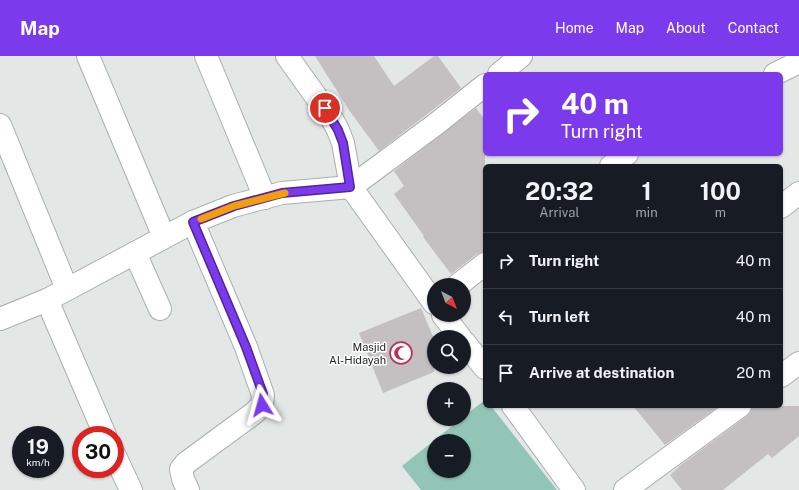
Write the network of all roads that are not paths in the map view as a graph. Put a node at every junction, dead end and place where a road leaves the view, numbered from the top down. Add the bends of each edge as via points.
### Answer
1 (88, 56) edge
2 (206, 56) edge
3 (521, 56) edge
4 (292, 58) edge
5 (799, 62) edge
6 (501, 72) edge
7 (779, 72) edge
8 (483, 87) edge
9 (0, 125) edge
10 (624, 156) edge
11 (614, 164) edge
12 (340, 187) junction
13 (799, 193) edge
14 (274, 195) junction
15 (783, 205) edge
16 (193, 222) junction
17 (164, 237) junction
18 (135, 253) junction
19 (483, 266) edge
20 (467, 278) edge
21 (67, 289) junction
22 (427, 294) edge
23 (46, 300) junction
24 (160, 309) dead end
25 (0, 319) edge
26 (448, 322) edge
27 (455, 330) edge
28 (471, 351) edge
29 (799, 363) edge
30 (483, 366) edge
31 (783, 375) edge
32 (516, 408) edge
33 (737, 408) edge
34 (100, 426) edge
35 (124, 475) edge
36 (131, 490) edge
37 (188, 490) edge
38 (574, 490) edge
39 (625, 490) edge

1 - 17 street
2 - 14 street
3 - 6 street
4 - 12 street via 332,119 343,143
5 - 7 street
8 - 12 street via 436,124
9 - 21 street
10 - 11 street
12 - 14 street
12 - 22 street
13 - 15 street
14 - 16 street via 234,206
16 - 17 street
16 - 37 street via 263,394 262,405 254,413 181,469
17 - 18 street
18 - 21 street
18 - 24 street
19 - 20 street
21 - 23 street
23 - 25 street
23 - 34 street
26 - 27 street
28 - 30 street
29 - 31 street
32 - 38 street
33 - 39 street
35 - 36 street

